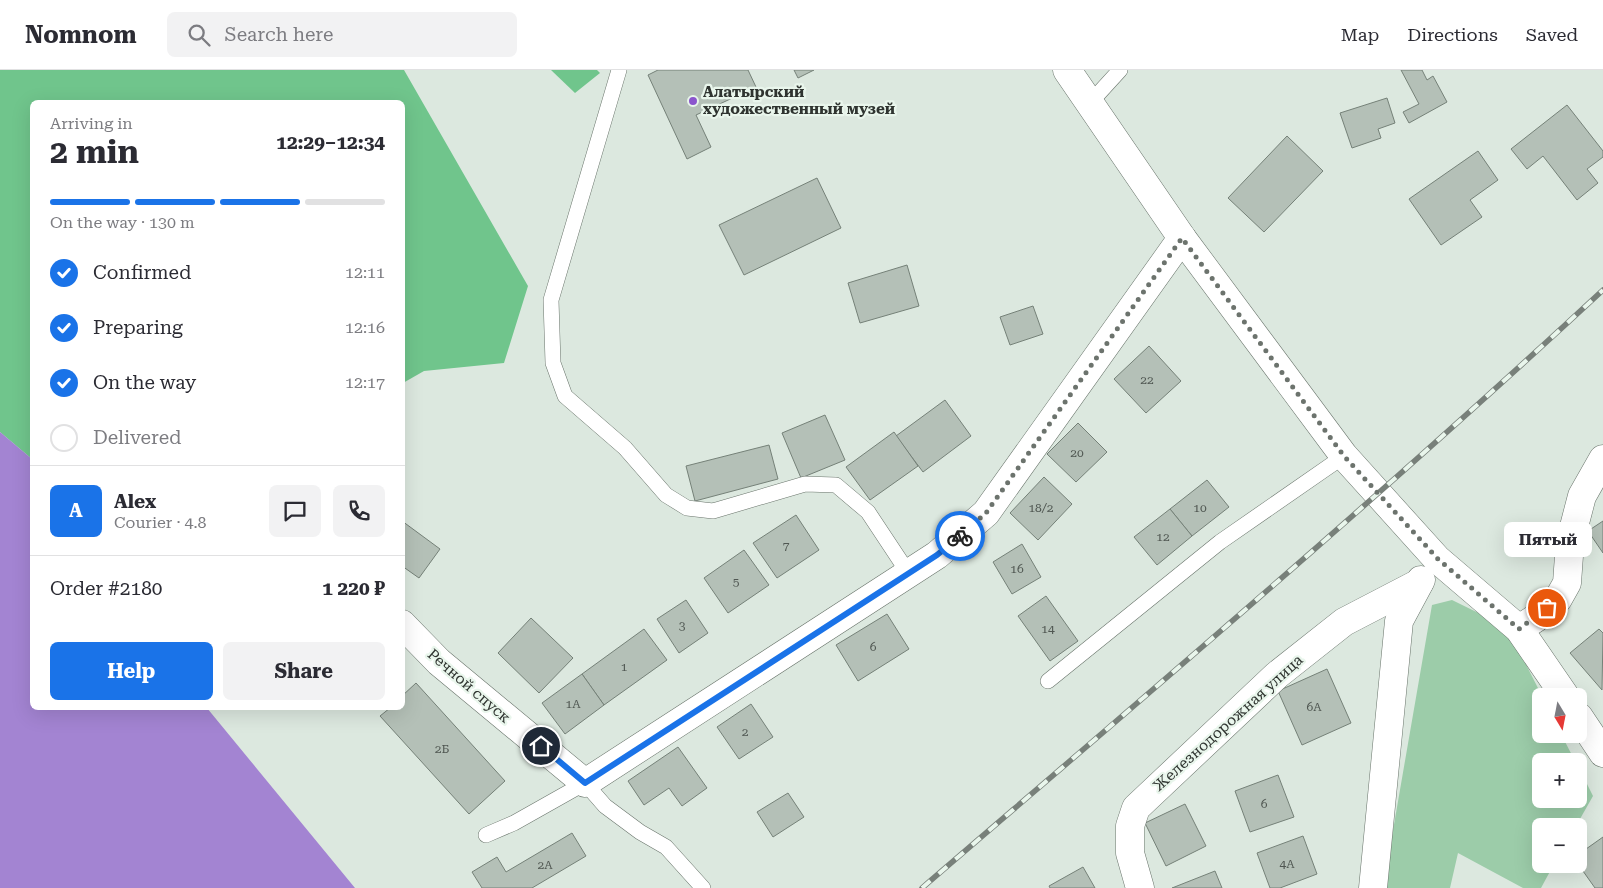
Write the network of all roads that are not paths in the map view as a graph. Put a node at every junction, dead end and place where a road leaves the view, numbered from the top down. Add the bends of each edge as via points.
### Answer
1 (619, 70) edge
2 (1067, 70) edge
3 (1120, 70) edge
4 (1090, 104) junction
5 (1182, 238) junction
6 (1344, 456) junction
7 (1603, 459) edge
8 (1438, 559) junction
9 (909, 574) junction
10 (1418, 583) junction
11 (405, 627) edge
12 (1519, 629) junction
13 (1048, 682) dead end
14 (1560, 688) edge
15 (1588, 730) edge
16 (1603, 753) edge
17 (585, 783) junction
18 (486, 835) dead end
19 (703, 888) edge
20 (1140, 888) edge
21 (1372, 888) edge

1 - 9 lane via 551,300 553,363 565,396 625,448 666,495 687,508 713,511 805,484 836,485 868,512
2 - 4 street
3 - 4 lane
4 - 5 street
5 - 6 street
5 - 9 street via 986,513
6 - 8 street
6 - 13 lane via 1220,542
7 - 12 street via 1582,496 1570,542 1567,582 1558,599
8 - 10 street, Железнодорожная улица
8 - 12 street
9 - 17 street
10 - 20 street, Железнодорожная улица via 1344,622 1277,675 1136,808 1130,826 1130,853
10 - 21 street, Железнодорожная улица via 1399,621
11 - 17 street, Речной спуск via 439,662
12 - 14 street
15 - 16 street
17 - 18 lane via 514,824
17 - 19 lane via 605,806 666,847

